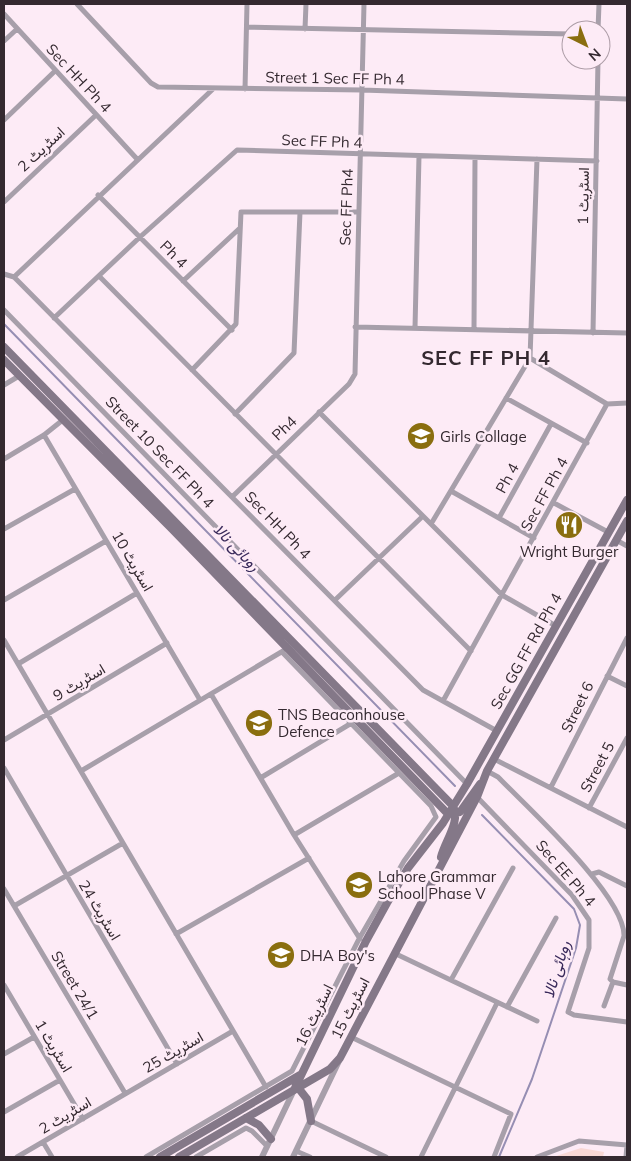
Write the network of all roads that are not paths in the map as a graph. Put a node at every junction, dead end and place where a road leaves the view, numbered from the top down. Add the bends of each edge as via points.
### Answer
1 (77, 4) edge
2 (247, 4) edge
3 (306, 4) edge
4 (364, 4) edge
5 (599, 4) edge
6 (4, 14) edge
7 (598, 20) edge
8 (246, 27) junction
9 (17, 29) junction
10 (306, 29) junction
11 (363, 29) junction
12 (561, 34) edge
13 (4, 41) edge
14 (598, 70) edge
15 (55, 71) junction
16 (213, 89) junction
17 (245, 89) junction
18 (362, 90) junction
19 (598, 96) junction
20 (627, 99) edge
21 (96, 115) junction
22 (4, 120) edge
23 (360, 155) junction
24 (419, 156) junction
25 (475, 158) junction
26 (137, 159) junction
27 (537, 159) junction
28 (597, 161) junction
29 (98, 195) junction
30 (4, 202) edge
31 (300, 212) junction
32 (358, 212) junction
33 (240, 228) junction
34 (140, 237) junction
35 (4, 274) edge
36 (99, 276) junction
37 (14, 277) junction
38 (182, 280) junction
39 (4, 310) edge
40 (54, 318) junction
41 (355, 327) junction
42 (415, 328) junction
43 (232, 330) junction
44 (474, 330) junction
45 (532, 331) junction
46 (592, 333) junction
47 (627, 333) edge
48 (4, 347) edge
49 (530, 358) junction
50 (4, 360) edge
51 (192, 370) junction
52 (20, 376) junction
53 (354, 379) joint
54 (4, 385) edge
55 (506, 398) junction
56 (627, 403) edge
57 (607, 404) junction
58 (319, 412) junction
59 (235, 414) junction
60 (64, 420) junction
61 (551, 424) junction
62 (44, 435) junction
63 (587, 443) junction
64 (275, 455) junction
65 (4, 459) edge
66 (75, 488) junction
67 (451, 491) junction
68 (233, 496) junction
69 (627, 500) edge
70 (554, 503) junction
71 (423, 516) junction
72 (499, 518) junction
73 (627, 520) edge
74 (431, 524) junction
75 (4, 529) edge
76 (608, 532) junction
77 (534, 538) junction
78 (616, 540) junction
79 (106, 541) junction
80 (627, 546) edge
81 (379, 558) junction
82 (137, 593) junction
83 (502, 595) junction
84 (4, 600) edge
85 (335, 600) junction
86 (556, 626) junction
87 (627, 638) edge
88 (4, 640) edge
89 (167, 643) junction
90 (284, 650) junction
91 (471, 651) junction
92 (18, 664) junction
93 (607, 676) junction
94 (627, 686) edge
95 (211, 694) junction
96 (200, 700) junction
97 (443, 701) junction
98 (341, 709) junction
99 (48, 715) junction
100 (350, 724) junction
101 (497, 731) junction
102 (627, 738) edge
103 (4, 740) edge
104 (494, 759) junction
105 (4, 768) edge
106 (81, 771) junction
107 (487, 771) junction
108 (400, 773) junction
109 (262, 778) junction
110 (482, 781) junction
111 (467, 784) junction
112 (551, 788) junction
113 (477, 796) junction
114 (589, 808) junction
115 (452, 812) junction
116 (627, 827) edge
117 (294, 835) junction
118 (123, 843) junction
119 (308, 858) junction
120 (439, 868) junction
121 (513, 868) dead end
122 (592, 874) junction
123 (66, 877) junction
124 (627, 886) edge
125 (4, 889) edge
126 (14, 906) junction
127 (556, 918) dead end
128 (176, 934) junction
129 (626, 937) edge
130 (362, 940) junction
131 (394, 953) junction
132 (451, 980) junction
133 (613, 982) junction
134 (4, 985) edge
135 (627, 985) edge
136 (6, 996) edge
137 (497, 1003) junction
138 (604, 1006) dead end
139 (507, 1007) junction
140 (537, 1021) dead end
141 (627, 1022) edge
142 (233, 1032) junction
143 (34, 1037) junction
144 (351, 1037) junction
145 (308, 1051) junction
146 (4, 1054) edge
147 (340, 1058) junction
148 (177, 1064) junction
149 (303, 1078) junction
150 (60, 1080) junction
151 (287, 1084) junction
152 (456, 1086) junction
153 (266, 1087) junction
154 (297, 1088) junction
155 (125, 1093) junction
156 (4, 1112) edge
157 (246, 1118) junction
158 (83, 1119) junction
159 (311, 1121) junction
160 (238, 1122) junction
161 (243, 1130) junction
162 (43, 1142) junction
163 (269, 1142) junction
164 (627, 1145) edge
165 (295, 1154) edge
166 (17, 1157) edge
167 (52, 1157) edge
168 (146, 1157) edge
169 (160, 1157) edge
170 (179, 1157) edge
171 (196, 1157) edge
172 (262, 1157) edge
173 (310, 1157) edge
174 (386, 1157) edge
175 (421, 1157) edge
176 (494, 1157) edge
177 (537, 1157) edge
178 (626, 1157) edge

1 - 16 street, Street 1 Sec FF Ph 4 via 155,86
2 - 8 street
3 - 10 street
4 - 11 street
5 - 7 street
6 - 9 street, Sec HH Ph 4
8 - 10 street
8 - 17 street
9 - 13 street
9 - 15 street, Sec HH Ph 4
10 - 11 street
11 - 12 street
11 - 18 street, Sec FF Ph4
14 - 19 street, اسٹریٹ 1
15 - 21 street, Sec HH Ph 4
15 - 22 street
16 - 17 street, Street 1 Sec FF Ph 4
16 - 26 street
17 - 18 street, Street 1 Sec FF Ph 4
18 - 19 street, Street 1 Sec FF Ph 4
18 - 23 street, Sec FF Ph4
19 - 20 street, Street 1 Sec FF Ph 4
19 - 28 street, اسٹریٹ 1
21 - 26 street, Sec HH Ph 4
21 - 30 street, اسٹریٹ 2
23 - 24 street, Sec FF Ph 4
23 - 32 street, Sec FF Ph4
23 - 34 street, Sec FF Ph 4 via 237,150
24 - 25 street, Sec FF Ph 4
24 - 42 street
25 - 27 street, Sec FF Ph 4
25 - 44 street
26 - 29 street
27 - 28 street, Sec FF Ph 4
27 - 45 street
28 - 46 street, اسٹریٹ 1
29 - 34 street, Ph 4
29 - 37 street
31 - 32 street
31 - 33 street via 241,212
31 - 59 street via 296,349 292,357
32 - 41 street, Sec FF Ph4
33 - 38 street
33 - 43 street via 236,324
34 - 36 street
34 - 38 street, Ph 4
35 - 37 street, Sec HH Ph 4
36 - 40 street
36 - 51 street
37 - 40 street, Sec HH Ph 4
38 - 43 street, Ph 4
39 - 111 street, Street 10 Sec FF Ph 4
40 - 68 street, Sec HH Ph 4
41 - 42 street
41 - 53 street, Sec FF Ph4
42 - 44 street
43 - 51 street
44 - 45 street
45 - 46 street
45 - 49 street
46 - 47 street
48 - 115 main road
49 - 55 street
49 - 57 street
50 - 52 main road
51 - 59 street
52 - 54 street
52 - 60 main road
53 - 58 street, Ph4
55 - 61 street
55 - 67 street
56 - 57 street
57 - 63 street, Sec FF Ph 4
58 - 64 street, Ph4
58 - 71 street
59 - 64 street
60 - 62 street
60 - 90 main road
61 - 63 street
61 - 72 street, Ph 4
62 - 65 street
62 - 66 street, اسٹریٹ 10
63 - 70 street, Sec FF Ph 4
64 - 68 street, Ph4
64 - 81 street
66 - 75 street
66 - 79 street, اسٹریٹ 10
67 - 72 street
67 - 74 street
68 - 85 street, Sec HH Ph 4
69 - 76 main road, Sec GG FF Rd Ph 4
70 - 76 street
70 - 77 street, Sec FF Ph 4
71 - 74 street
71 - 81 street
72 - 77 street
73 - 78 main road
74 - 83 street
76 - 86 main road, Sec GG FF Rd Ph 4
77 - 83 street, Sec FF Ph 4
78 - 80 street
78 - 104 main road
79 - 82 street, اسٹریٹ 10
79 - 84 street
81 - 85 street
81 - 91 street
82 - 89 street, اسٹریٹ 10
82 - 92 street
83 - 86 street
83 - 91 street, Sec FF Ph 4
85 - 97 street, Sec HH Ph 4 via 423,690
86 - 101 main road, Sec GG FF Rd Ph 4
87 - 93 street, Street 6
88 - 92 street
89 - 96 street, اسٹریٹ 10
89 - 99 street, اسٹریٹ 9
90 - 95 street
90 - 98 main road
91 - 97 street, Sec FF Ph 4
92 - 99 street
93 - 94 street
93 - 112 street, Street 6
95 - 96 street
95 - 109 street
96 - 106 street
97 - 101 street, Sec HH Ph 4
98 - 100 street
98 - 115 main road
99 - 103 street, اسٹریٹ 9
99 - 106 street
100 - 108 street
100 - 109 street
101 - 111 main road, Sec GG FF Rd Ph 4
102 - 114 street, Street 5
104 - 107 main road
104 - 112 street
105 - 123 street, اسٹریٹ 24
106 - 118 street
107 - 110 main road
107 - 122 street via 498,777
108 - 117 street
108 - 130 street via 431,806 436,817 404,861
109 - 117 street
110 - 113 main road, اسٹریٹ 15
110 - 115 main road via 462,810
111 - 115 main road, Sec GG FF Rd Ph 4
112 - 114 street
113 - 120 main road, اسٹریٹ 15
113 - 141 street, Sec EE Ph 4 via 572,895 589,920 588,948 568,1012
114 - 116 street
115 - 120 main road
115 - 130 main road, اسٹریٹ 16 via 408,868
117 - 119 street
118 - 123 street
118 - 128 street
119 - 128 street
119 - 130 street
120 - 131 main road, اسٹریٹ 15
121 - 132 street
122 - 124 street via 599,872
122 - 129 street via 621,920
123 - 126 street
123 - 148 street, اسٹریٹ 24
125 - 126 street, Street 24/1
126 - 155 street, Street 24/1
127 - 139 street
128 - 142 street
129 - 133 street via 610,973
130 - 145 main road, اسٹریٹ 16
131 - 132 street
131 - 144 main road, اسٹریٹ 15
132 - 137 street
133 - 135 street
133 - 138 street
134 - 136 street, اسٹریٹ 1
136 - 143 street, اسٹریٹ 1
137 - 139 street
137 - 152 street
139 - 140 street
142 - 148 street, اسٹریٹ 25
142 - 153 street
143 - 146 street
143 - 150 street, اسٹریٹ 1
144 - 147 main road, اسٹریٹ 15
144 - 152 street
145 - 149 main road, اسٹریٹ 16
145 - 153 street via 292,1071
147 - 149 main road via 330,1069
147 - 159 street, اسٹریٹ 15
148 - 155 street, اسٹریٹ 25
149 - 151 main road
149 - 154 main road
150 - 156 street
150 - 158 street, اسٹریٹ 1
151 - 154 main road
151 - 169 main road
152 - 175 street
152 - 176 street via 511,1114
153 - 168 street
154 - 157 main road
154 - 159 main road via 307,1099
154 - 163 street
155 - 158 street, اسٹریٹ 2
157 - 160 main road
157 - 163 main road via 259,1125
158 - 162 street, اسٹریٹ 2
159 - 165 street, اسٹریٹ 15
159 - 174 street
160 - 161 street
160 - 170 main road
161 - 163 street via 246,1128
161 - 171 street
162 - 166 street, اسٹریٹ 2
162 - 167 street
163 - 172 street
164 - 177 street via 579,1141
164 - 178 street
165 - 173 street

